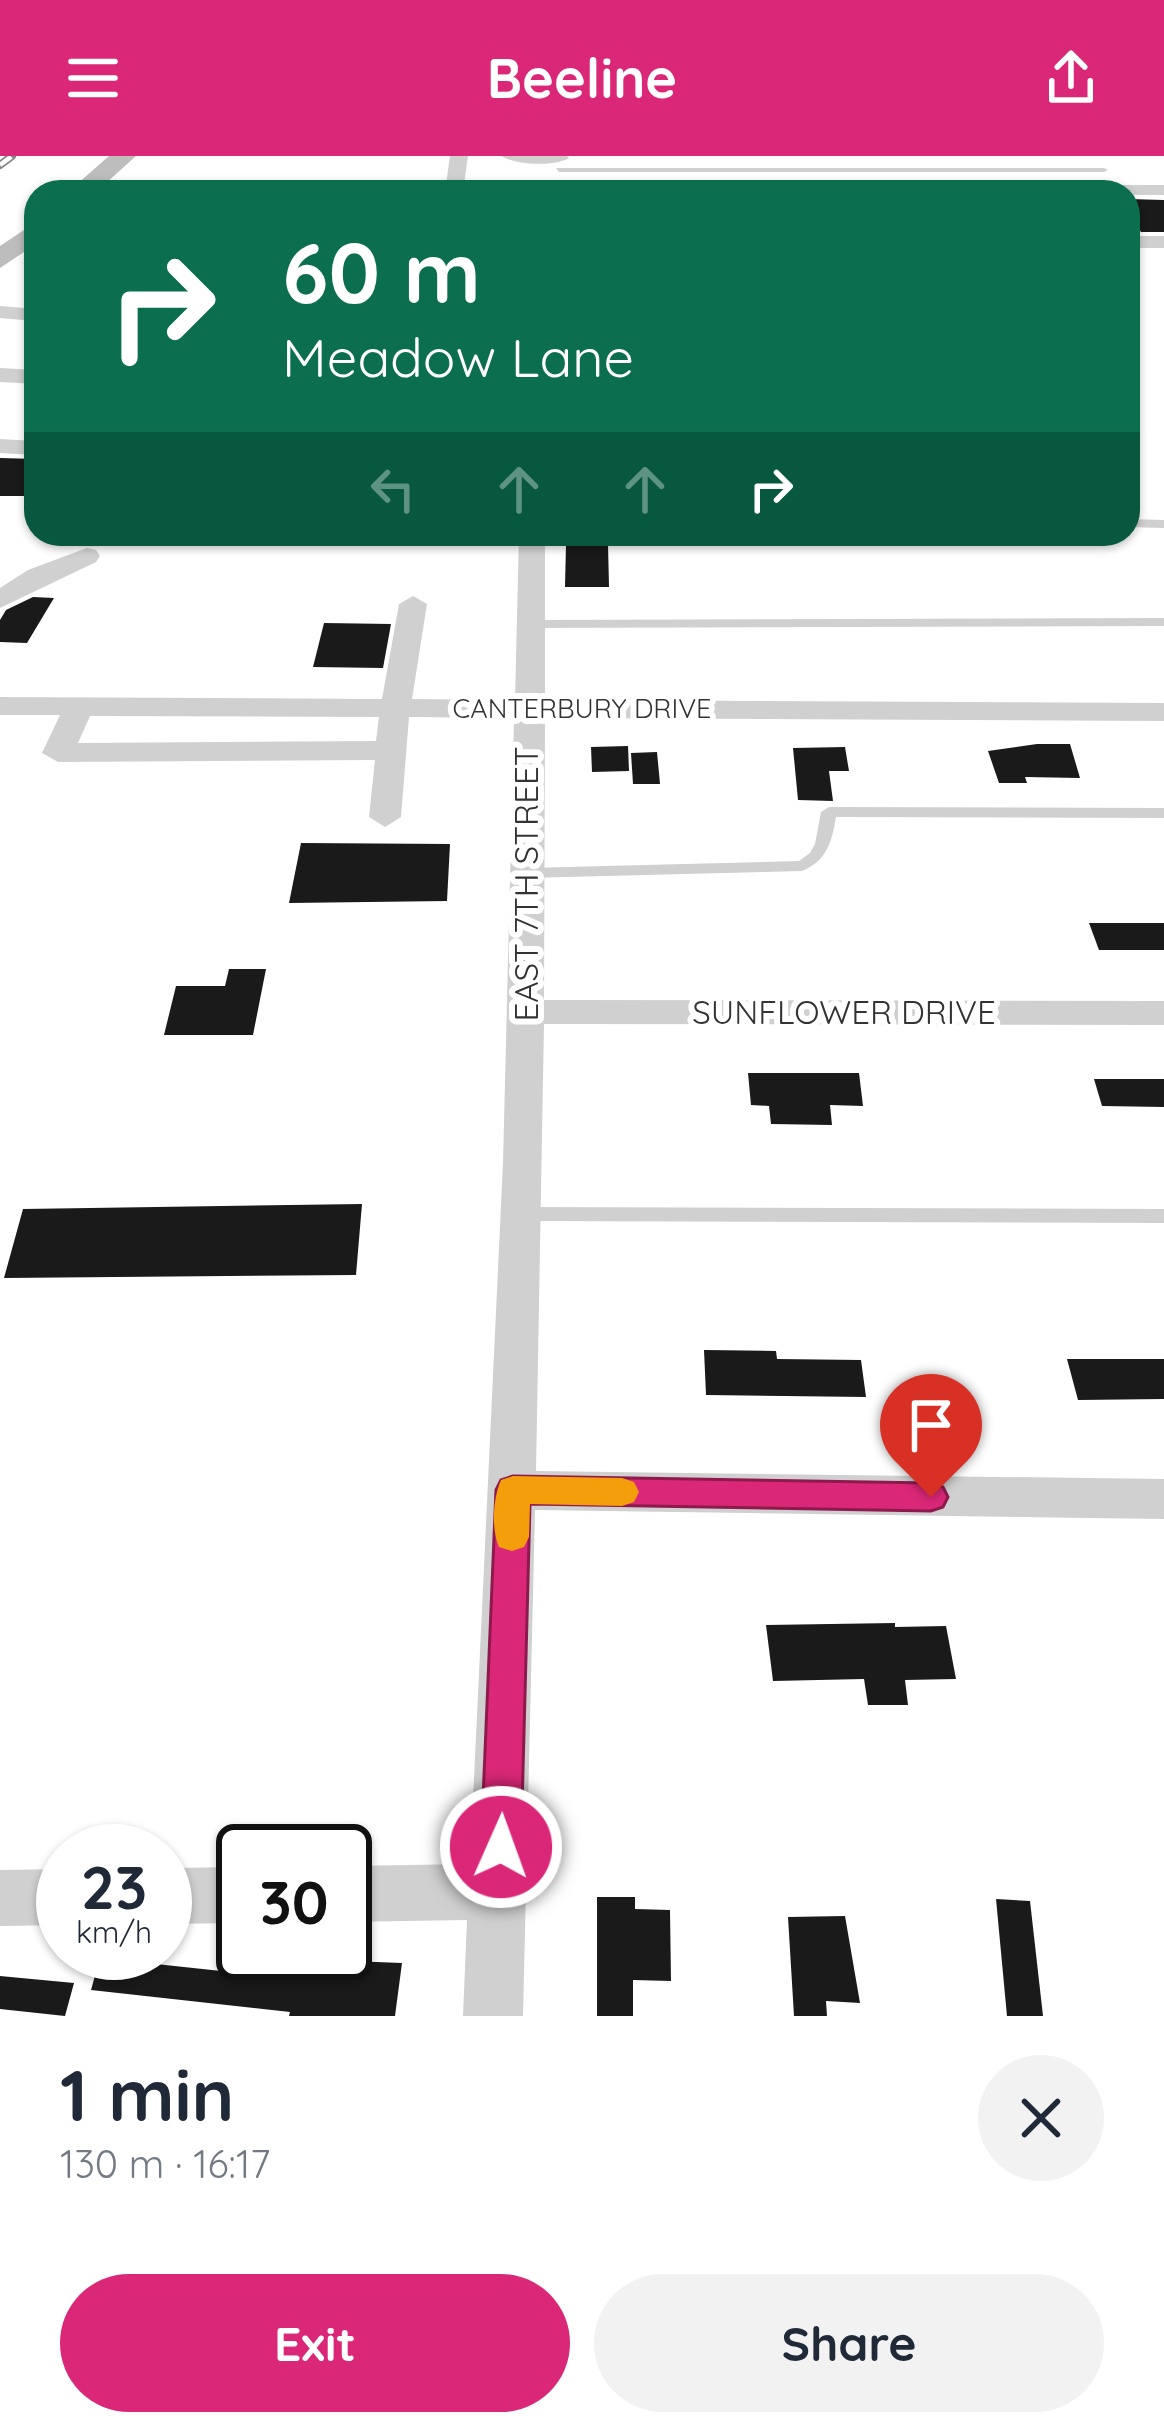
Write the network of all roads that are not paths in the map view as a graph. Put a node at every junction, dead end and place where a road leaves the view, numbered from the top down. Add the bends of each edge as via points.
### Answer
1 (124, 156) edge
2 (510, 156) edge
3 (1099, 163) edge
4 (558, 173) edge
5 (96, 180) edge
6 (788, 180) edge
7 (532, 546) edge
8 (87, 556) dead end
9 (0, 600) edge
10 (413, 604) dead end
11 (1164, 622) edge
12 (529, 624) junction
13 (0, 706) edge
14 (79, 706) junction
15 (395, 708) junction
16 (527, 709) junction
17 (1164, 712) edge
18 (391, 750) junction
19 (1164, 813) edge
20 (385, 817) dead end
21 (526, 873) junction
22 (525, 1012) junction
23 (1164, 1013) edge
24 (522, 1214) junction
25 (1164, 1216) edge
26 (513, 1490) junction
27 (1164, 1499) edge
28 (500, 1892) junction
29 (372, 1894) edge
30 (36, 1897) edge
31 (0, 1898) edge
32 (493, 2016) edge

1 - 5 main road
2 - 4 street
3 - 4 lane
4 - 6 street
7 - 12 street, EAST 7TH STREET
8 - 9 street
10 - 15 street
11 - 12 lane
12 - 16 street, EAST 7TH STREET
13 - 14 street, CANTERBURY DRIVE
14 - 15 street, CANTERBURY DRIVE
14 - 18 street via 58,753
15 - 16 street, CANTERBURY DRIVE
15 - 18 street
16 - 17 street, CANTERBURY DRIVE
16 - 21 street, EAST 7TH STREET
18 - 20 street
19 - 21 lane via 829,812 824,848 802,866
21 - 22 street, EAST 7TH STREET
22 - 23 street, SUNFLOWER DRIVE
22 - 24 street, EAST 7TH STREET
24 - 25 lane
24 - 26 street, EAST 7TH STREET
26 - 27 street
26 - 28 street, EAST 7TH STREET
28 - 29 street
28 - 32 street, EAST 7TH STREET
30 - 31 street

